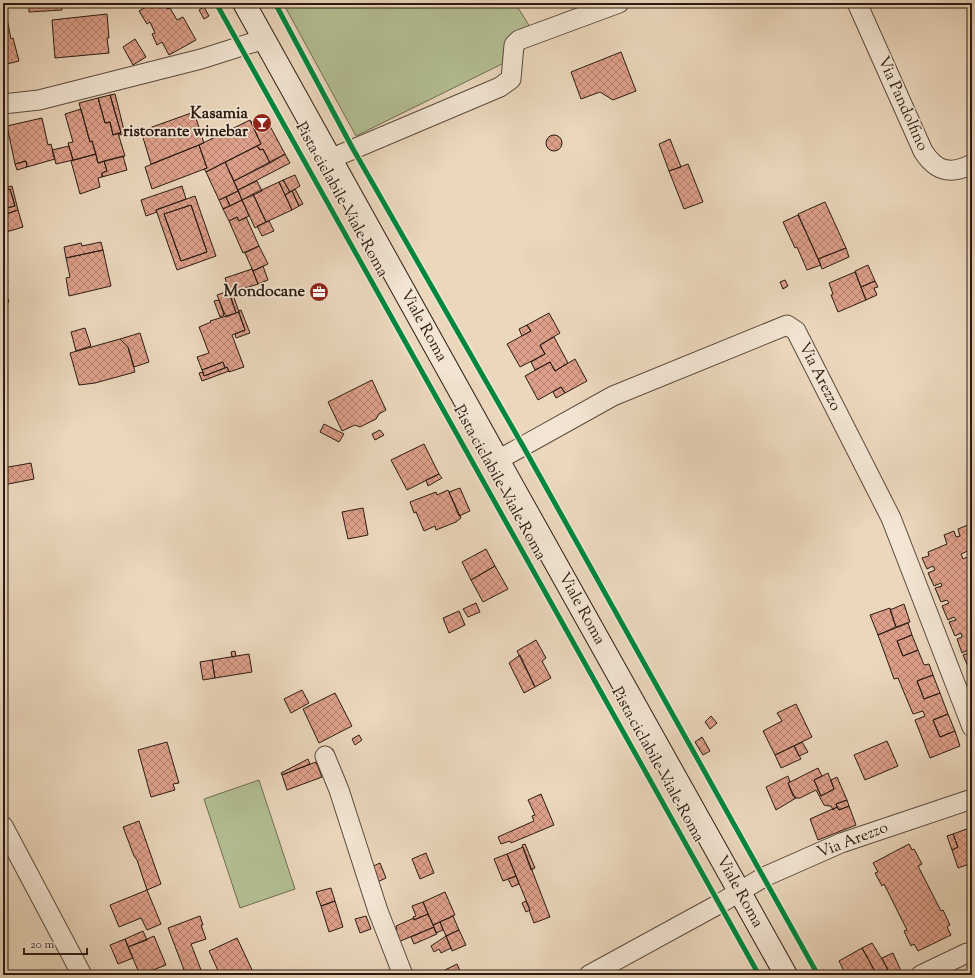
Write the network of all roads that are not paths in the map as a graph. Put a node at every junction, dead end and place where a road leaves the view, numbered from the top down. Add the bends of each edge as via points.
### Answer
1 (244, 3) edge
2 (619, 3) edge
3 (857, 3) edge
4 (264, 39) junction
5 (3, 104) edge
6 (330, 159) junction
7 (972, 164) edge
8 (498, 460) junction
9 (972, 727) edge
10 (325, 756) dead end
11 (972, 799) edge
12 (3, 826) edge
13 (739, 892) junction
14 (966, 953) dead end
15 (82, 975) edge
16 (403, 975) edge
17 (589, 975) edge
18 (786, 975) edge
19 (921, 975) edge

1 - 4 main road, Viale Roma
2 - 6 street via 518,40 514,46 511,80 500,87
3 - 7 street, Via Pandolfino via 928,160 937,167 947,170 958,170
4 - 5 street via 201,59 39,100
4 - 6 main road, Viale Roma
6 - 8 main road, Viale Roma
8 - 9 street, Via Arezzo via 613,396 787,325 796,331 891,518
8 - 13 main road, Viale Roma
10 - 16 street via 339,790 378,912
11 - 13 street, Via Arezzo via 841,843 764,877
12 - 15 street
13 - 17 street, Via Arezzo
13 - 18 main road, Viale Roma
14 - 19 street

